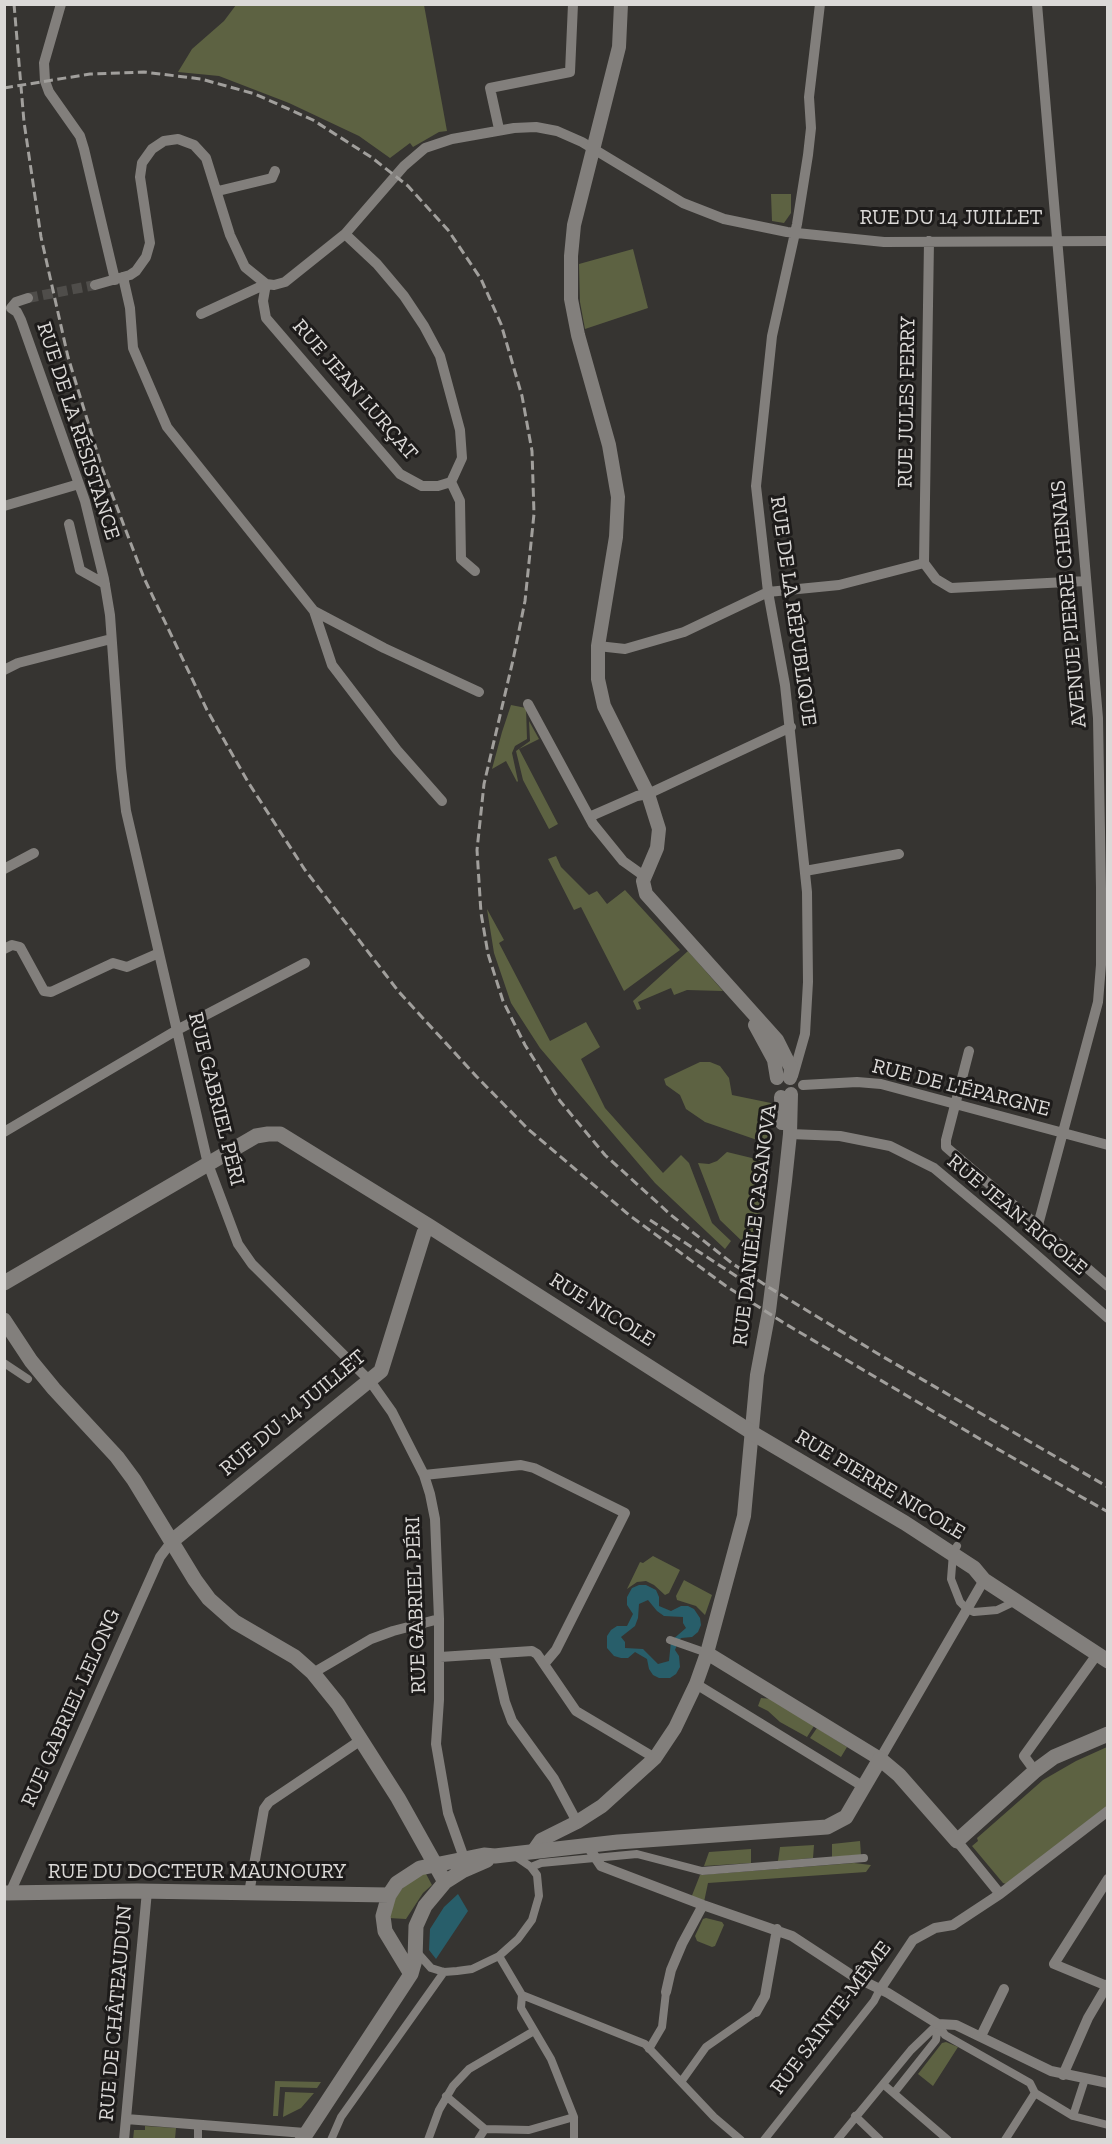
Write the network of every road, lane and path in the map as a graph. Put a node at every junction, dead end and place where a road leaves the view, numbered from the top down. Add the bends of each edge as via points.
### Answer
1 (61, 4) edge
2 (573, 4) edge
3 (621, 4) edge
4 (820, 4) edge
5 (1037, 4) edge
6 (499, 129) junction
7 (593, 149) junction
8 (275, 171) dead end
9 (218, 191) junction
10 (795, 233) junction
11 (345, 234) junction
12 (1057, 240) junction
13 (929, 241) junction
14 (1107, 241) edge
15 (119, 279) junction
16 (266, 284) junction
17 (95, 285) tunnel mouth
18 (28, 298) tunnel mouth
19 (8, 308) edge
20 (201, 314) dead end
21 (451, 482) junction
22 (79, 484) junction
23 (4, 506) edge
24 (69, 524) dead end
25 (924, 563) junction
26 (475, 571) dead end
27 (1086, 581) junction
28 (105, 584) junction
29 (768, 592) junction
30 (314, 611) junction
31 (111, 639) junction
32 (598, 646) junction
33 (4, 670) edge
34 (115, 676) joint
35 (479, 692) dead end
36 (528, 704) dead end
37 (1103, 718) edge
38 (790, 728) junction
39 (648, 794) junction
40 (441, 801) dead end
41 (589, 817) junction
42 (34, 853) dead end
43 (899, 854) dead end
44 (4, 869) edge
45 (805, 872) junction
46 (644, 876) junction
47 (4, 949) edge
48 (159, 953) junction
49 (305, 963) dead end
50 (1103, 1004) edge
51 (177, 1030) junction
52 (969, 1051) dead end
53 (790, 1085) junction
54 (955, 1105) junction
55 (4, 1132) edge
56 (790, 1134) junction
57 (1064, 1134) junction
58 (1107, 1145) edge
59 (208, 1164) junction
60 (1038, 1225) junction
61 (429, 1226) junction
62 (4, 1283) edge
63 (1107, 1284) edge
64 (1107, 1318) edge
65 (4, 1320) edge
66 (760, 1361) junction
67 (4, 1363) edge
68 (28, 1379) dead end
69 (370, 1381) junction
70 (751, 1431) junction
71 (424, 1475) junction
72 (172, 1541) junction
73 (955, 1549) junction
74 (984, 1580) junction
75 (1016, 1601) junction
76 (967, 1609) junction
77 (439, 1619) junction
78 (674, 1642) dead end
79 (707, 1653) junction
80 (494, 1654) junction
81 (440, 1657) junction
82 (1100, 1660) edge
83 (545, 1663) junction
84 (312, 1673) junction
85 (696, 1684) junction
86 (1107, 1734) edge
87 (361, 1740) junction
88 (655, 1758) junction
89 (880, 1759) junction
90 (1035, 1771) junction
91 (864, 1787) junction
92 (1107, 1811) edge
93 (577, 1822) junction
94 (957, 1841) junction
95 (534, 1850) junction
96 (590, 1851) junction
97 (511, 1854) junction
98 (495, 1856) junction
99 (464, 1858) junction
100 (864, 1858) dead end
101 (435, 1863) junction
102 (531, 1868) junction
103 (1107, 1879) edge
104 (445, 1882) junction
105 (147, 1891) junction
106 (7, 1893) edge
107 (249, 1893) junction
108 (389, 1894) junction
109 (1000, 1894) junction
110 (703, 1905) junction
111 (777, 1929) junction
112 (385, 1931) junction
113 (415, 1934) junction
114 (415, 1950) junction
115 (499, 1956) junction
116 (444, 1972) junction
117 (411, 1974) junction
118 (1107, 1985) edge
119 (1004, 1989) dead end
120 (879, 1991) junction
121 (666, 1992) joint
122 (522, 1995) junction
123 (756, 2012) joint
124 (938, 2024) junction
125 (534, 2031) junction
126 (981, 2036) junction
127 (649, 2049) junction
128 (1063, 2075) junction
129 (1085, 2079) junction
130 (681, 2082) junction
131 (1107, 2083) edge
132 (883, 2084) junction
133 (894, 2093) junction
134 (1035, 2093) junction
135 (446, 2096) junction
136 (855, 2116) junction
137 (1073, 2116) junction
138 (574, 2117) junction
139 (126, 2119) junction
140 (198, 2124) junction
141 (1107, 2125) edge
142 (485, 2129) junction
143 (304, 2136) edge
144 (124, 2139) edge
145 (198, 2139) edge
146 (331, 2139) edge
147 (428, 2139) edge
148 (478, 2139) edge
149 (574, 2139) edge
150 (741, 2139) edge
151 (764, 2139) edge
152 (837, 2139) edge
153 (880, 2139) edge
154 (948, 2139) edge
155 (1005, 2139) edge

1 - 15 street via 44,75 49,92 80,136
2 - 6 street via 570,72 490,88
3 - 7 street via 619,47
4 - 10 street, RUE DE LA RÉPUBLIQUE via 809,97 811,128
5 - 12 street, AVENUE PIERRE CHENAIS
6 - 7 street, RUE DU 14 JUILLET via 557,131
6 - 11 street, RUE DU 14 JUILLET via 425,148 404,166
7 - 10 street, RUE DU 14 JUILLET via 683,203 709,214
7 - 32 street via 574,225 571,299 609,445 618,497 616,537
8 - 9 street via 272,178
9 - 15 street via 206,158 194,145 178,139 164,141 152,149 142,163 140,177 150,243 136,271
9 - 16 street via 230,235 245,267
10 - 13 street, RUE DU 14 JUILLET via 884,242
10 - 29 street, RUE DE LA RÉPUBLIQUE via 772,336 757,461 758,511
11 - 16 street, RUE DU 14 JUILLET via 285,282
11 - 21 street via 404,296 440,356 460,430 462,458
12 - 13 street, RUE DU 14 JUILLET
12 - 14 street, RUE DU 14 JUILLET
12 - 27 street, AVENUE PIERRE CHENAIS
13 - 25 street, RUE JULES FERRY
15 - 17 street
15 - 30 street via 130,308 134,348 167,427
16 - 20 street, RUE DU 14 JUILLET
16 - 21 street, RUE JEAN LURÇAT via 266,318 400,474 422,486
18 - 19 street
19 - 22 street, RUE DE LA RÉSISTANCE via 17,312 21,320
21 - 26 street via 460,501 461,559
22 - 23 street
22 - 28 street, RUE DE LA RÉSISTANCE
24 - 28 street via 81,570
25 - 27 street via 936,579 951,588
25 - 29 street via 839,585
27 - 37 street, AVENUE PIERRE CHENAIS
28 - 31 street, RUE DE LA RÉSISTANCE
29 - 32 street via 684,632 625,649
29 - 38 street, RUE DE LA RÉPUBLIQUE via 784,672
30 - 35 street
30 - 40 street via 332,665
31 - 33 street
31 - 34 street, RUE DE LA RÉSISTANCE
32 - 39 street via 598,679 604,706
34 - 48 street, RUE GABRIEL PÉRI via 126,811
36 - 41 street
37 - 50 street, AVENUE PIERRE CHENAIS
38 - 39 street
38 - 45 street, RUE DE LA RÉPUBLIQUE
39 - 41 street
39 - 46 street via 659,829 657,848
41 - 46 street via 623,861
42 - 44 street
43 - 45 street
45 - 53 street, RUE DE LA RÉPUBLIQUE via 805,1034
46 - 53 street via 646,894 777,1041 791,1068
47 - 48 street via 20,947 44,992 113,963 127,967
48 - 51 street, RUE GABRIEL PÉRI
49 - 51 street
50 - 57 street, AVENUE PIERRE CHENAIS
51 - 55 street
51 - 59 street, RUE GABRIEL PÉRI
52 - 54 street
53 - 54 street, RUE DE L'ÉPARGNE via 881,1084
53 - 56 street, RUE DANIÈLE CASANOVA
53 - 66 street, RUE DANIÈLE CASANOVA via 783,1108
54 - 57 street, RUE DE L'ÉPARGNE
54 - 60 street via 946,1147
56 - 64 street, RUE JEAN-RIGOLE via 840,1136 890,1146 934,1168
56 - 66 street, RUE DANIÈLE CASANOVA via 773,1286
57 - 58 street, RUE DE L'ÉPARGNE
57 - 60 street, AVENUE PIERRE CHENAIS
59 - 61 main road, RUE NICOLE via 256,1136 280,1134
59 - 62 main road, RUE NICOLE
59 - 69 street, RUE GABRIEL PÉRI via 238,1244 252,1264
60 - 63 street
61 - 69 main road, RUE DU 14 JUILLET via 384,1365
61 - 70 main road, RUE NICOLE
65 - 72 main road via 54,1389 117,1457
66 - 70 street, RUE DANIÈLE CASANOVA
67 - 68 street
69 - 71 street, RUE GABRIEL PÉRI via 392,1412
69 - 72 main road, RUE DU 14 JUILLET
70 - 73 main road, RUE PIERRE NICOLE
70 - 79 street, RUE DANIÈLE CASANOVA via 744,1516
71 - 77 street, RUE GABRIEL PÉRI via 435,1520
71 - 83 street via 521,1465 625,1513 556,1650
72 - 84 main road via 209,1599 235,1622 295,1657
72 - 106 street, RUE GABRIEL LELONG via 159,1557
73 - 74 main road, RUE PIERRE NICOLE
73 - 76 street via 951,1579
74 - 75 main road, RUE PIERRE NICOLE
74 - 76 street
75 - 76 street via 997,1610
75 - 82 main road, RUE PIERRE NICOLE
76 - 89 street
77 - 81 street, RUE GABRIEL PÉRI
77 - 84 street via 371,1640
78 - 79 street
79 - 85 street, RUE DANIÈLE CASANOVA
79 - 89 street
80 - 81 street
80 - 83 street via 532,1651
80 - 93 street via 512,1721 554,1779
81 - 99 street, RUE GABRIEL PÉRI via 436,1744 448,1813
82 - 90 street via 1024,1756
83 - 88 street via 576,1711
84 - 87 main road
85 - 88 street, RUE DANIÈLE CASANOVA
85 - 91 street
86 - 90 main road via 1054,1757
87 - 101 main road
87 - 107 street via 269,1802 264,1809
88 - 93 street, RUE DANIÈLE CASANOVA via 613,1797
89 - 91 main road
89 - 94 main road
90 - 94 main road
91 - 96 main road via 846,1817 827,1827
92 - 109 street, RUE SAINTE-MÊME
93 - 95 street, RUE DANIÈLE CASANOVA via 541,1840
94 - 109 street
95 - 96 main road
95 - 97 main road
96 - 100 street via 637,1854 702,1870
96 - 102 street
96 - 110 street via 607,1869
97 - 98 main road
97 - 102 street
98 - 99 main road
98 - 104 main road
99 - 101 main road
101 - 104 main road
101 - 108 main road via 407,1875
102 - 115 street via 537,1875 539,1896 532,1920
103 - 118 street via 1054,1964
104 - 113 main road via 425,1906
105 - 106 main road, RUE DU DOCTEUR MAUNOURY
105 - 107 main road, RUE DU DOCTEUR MAUNOURY
105 - 139 street, RUE DE CHÂTEAUDUN
107 - 108 main road, RUE DU DOCTEUR MAUNOURY
108 - 112 main road via 383,1916
109 - 120 street, RUE SAINTE-MÊME via 953,1925 935,1928 913,1940
110 - 111 street
110 - 121 street via 671,1970
111 - 120 street
111 - 123 street via 765,1996
112 - 113 main road
112 - 117 main road
113 - 114 main road
114 - 116 street via 431,1968
114 - 117 main road
115 - 116 street via 472,1969
115 - 122 street
116 - 146 street via 341,2117
117 - 143 main road
118 - 128 street
119 - 126 street
120 - 124 street
120 - 151 street, RUE SAINTE-MÊME
121 - 127 street via 662,2027
122 - 125 street via 521,2008
122 - 127 street via 645,2044
123 - 130 street via 706,2047
124 - 126 street via 956,2025
124 - 132 street
124 - 133 street via 936,2040
124 - 134 street via 945,2035 1030,2083
125 - 135 street via 470,2069
125 - 138 street via 551,2059
126 - 128 street
127 - 130 street
128 - 129 street
129 - 131 street
129 - 137 street
130 - 150 street
132 - 133 street
132 - 136 street
133 - 154 street
134 - 137 street
134 - 155 street
135 - 142 street
135 - 147 street
136 - 152 street
136 - 153 street
137 - 141 street
138 - 142 street via 529,2130
138 - 149 street
139 - 140 street
139 - 144 street, RUE DE CHÂTEAUDUN
140 - 143 street
140 - 145 street
142 - 148 street

